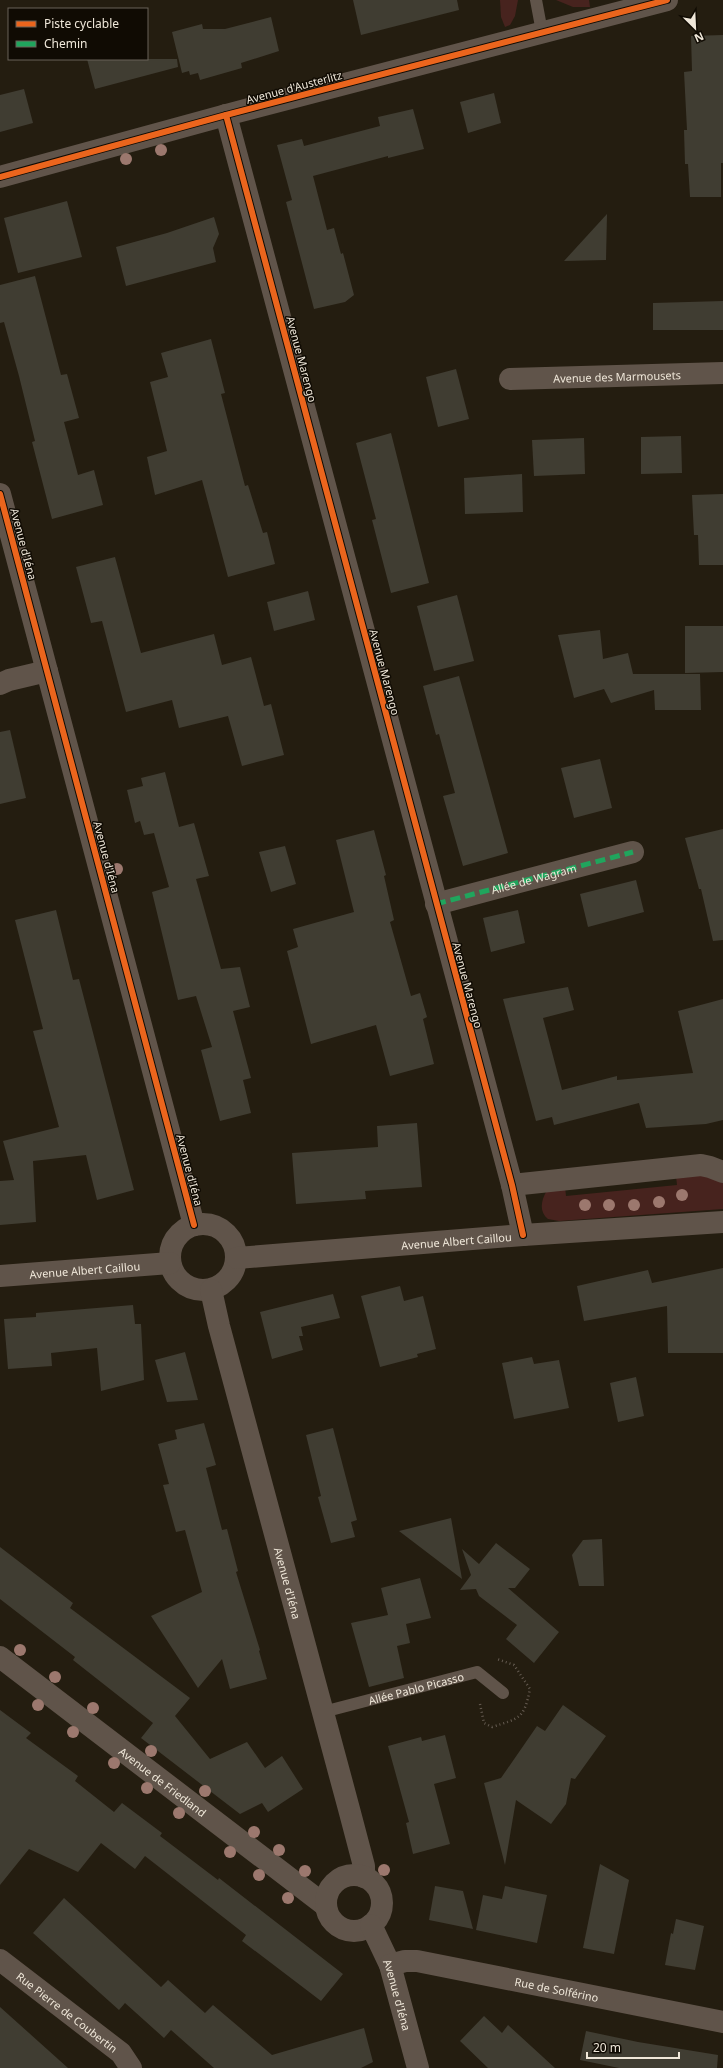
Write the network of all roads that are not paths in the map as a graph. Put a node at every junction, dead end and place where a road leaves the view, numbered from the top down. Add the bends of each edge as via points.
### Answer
1 (536, 0) edge
2 (667, 0) edge
3 (542, 32) junction
4 (226, 115) junction
5 (0, 177) edge
6 (723, 373) edge
7 (510, 379) dead end
8 (0, 494) edge
9 (47, 671) junction
10 (0, 684) edge
11 (632, 852) dead end
12 (436, 904) junction
13 (723, 1172) edge
14 (512, 1185) junction
15 (723, 1222) edge
16 (194, 1225) junction
17 (523, 1235) junction
18 (237, 1258) junction
19 (170, 1263) junction
20 (0, 1276) edge
21 (211, 1290) junction
22 (0, 1657) edge
23 (503, 1693) dead end
24 (323, 1712) junction
25 (364, 1877) junction
26 (326, 1906) junction
27 (371, 1925) junction
28 (0, 1960) edge
29 (390, 1965) junction
30 (723, 2022) edge
31 (131, 2068) edge
32 (418, 2068) edge

1 - 3 lane
2 - 3 street, Avenue d'Austerlitz
3 - 4 street, Avenue d'Austerlitz
4 - 5 street, Avenue d'Austerlitz
4 - 12 street, Avenue Marengo
6 - 7 street, Avenue des Marmousets
8 - 9 street, Avenue d'Iéna
9 - 10 street
9 - 16 street, Avenue d'Iéna
11 - 12 street, Allée de Wagram
12 - 14 street, Avenue Marengo
13 - 14 street via 701,1165
14 - 17 street, Avenue Marengo
15 - 17 street, Avenue Albert Caillou
16 - 18 street via 214,1226 223,1231 233,1243
16 - 19 street via 185,1229 172,1244
17 - 18 street, Avenue Albert Caillou
18 - 21 street via 227,1282
19 - 20 street, Avenue Albert Caillou
19 - 21 street via 173,1273 180,1282 200,1291
21 - 24 street, Avenue d'Iéna
22 - 26 street, Avenue de Friedland
23 - 24 lane, Allée Pablo Picasso via 477,1672
24 - 25 street, Avenue d'Iéna via 364,1866
25 - 26 street via 345,1876 337,1881 330,1888
25 - 27 street via 377,1886 382,1903 377,1919
26 - 27 street via 333,1922 347,1930 364,1929
27 - 29 street, Avenue d'Iéna
28 - 31 street, Rue Pierre de Coubertin via 121,2053
29 - 30 street, Rue de Solférino via 417,1961
29 - 32 street, Avenue d'Iéna

